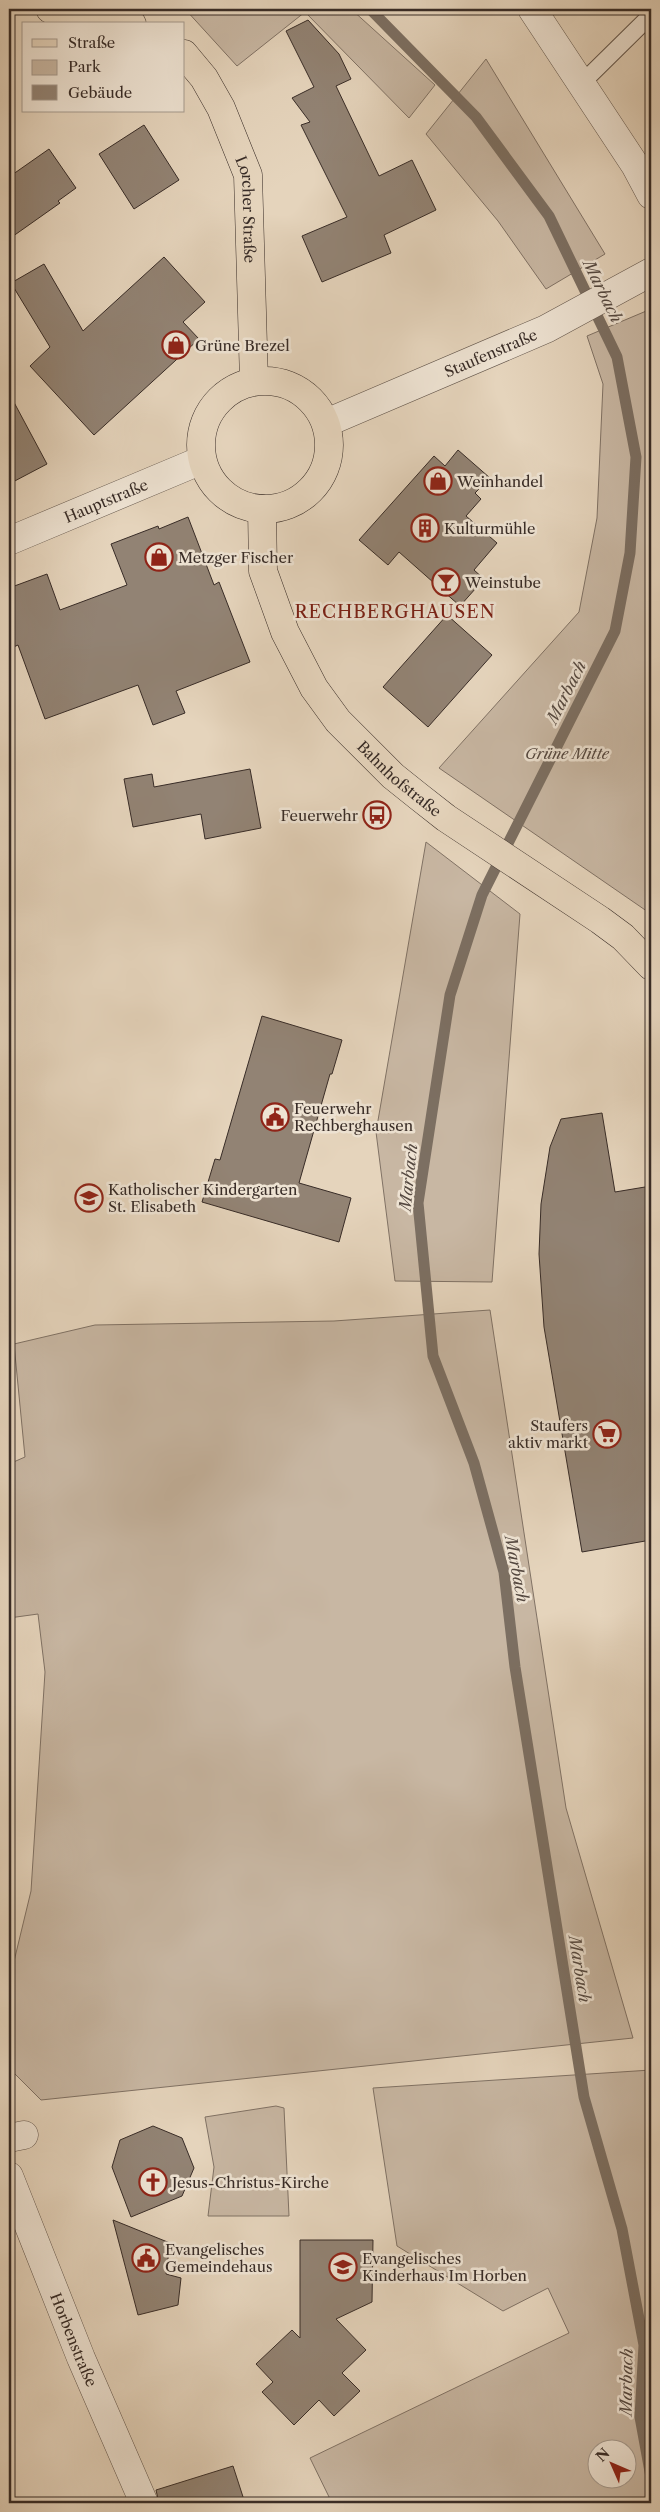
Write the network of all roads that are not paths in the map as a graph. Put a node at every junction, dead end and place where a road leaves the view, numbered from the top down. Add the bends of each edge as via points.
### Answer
1 (50, 9) edge
2 (532, 9) edge
3 (651, 14) edge
4 (121, 22) edge
5 (185, 55) edge
6 (582, 83) junction
7 (651, 195) edge
8 (651, 272) edge
9 (254, 381) junction
10 (326, 423) junction
11 (202, 460) junction
12 (262, 509) junction
13 (9, 540) edge
14 (651, 966) edge
15 (9, 2176) edge
16 (144, 2503) edge

1 - 4 main road
2 - 6 street
3 - 6 lane
5 - 9 main road, Lorcher Straße via 204,78 221,108 248,175
6 - 7 street
8 - 10 street, Staufenstraße via 546,329
9 - 10 main road via 276,381 297,389 315,404
9 - 11 main road via 230,391 211,410 202,434
10 - 12 main road via 330,444 326,465 317,483 302,497 282,507
11 - 12 main road via 210,479 224,494 242,505
11 - 13 street, Hauptstraße
12 - 14 main road, Bahnhofstraße via 263,571 285,632 314,688 351,736 393,776 446,818 600,920
15 - 16 street, Horbenstraße via 81,2358

